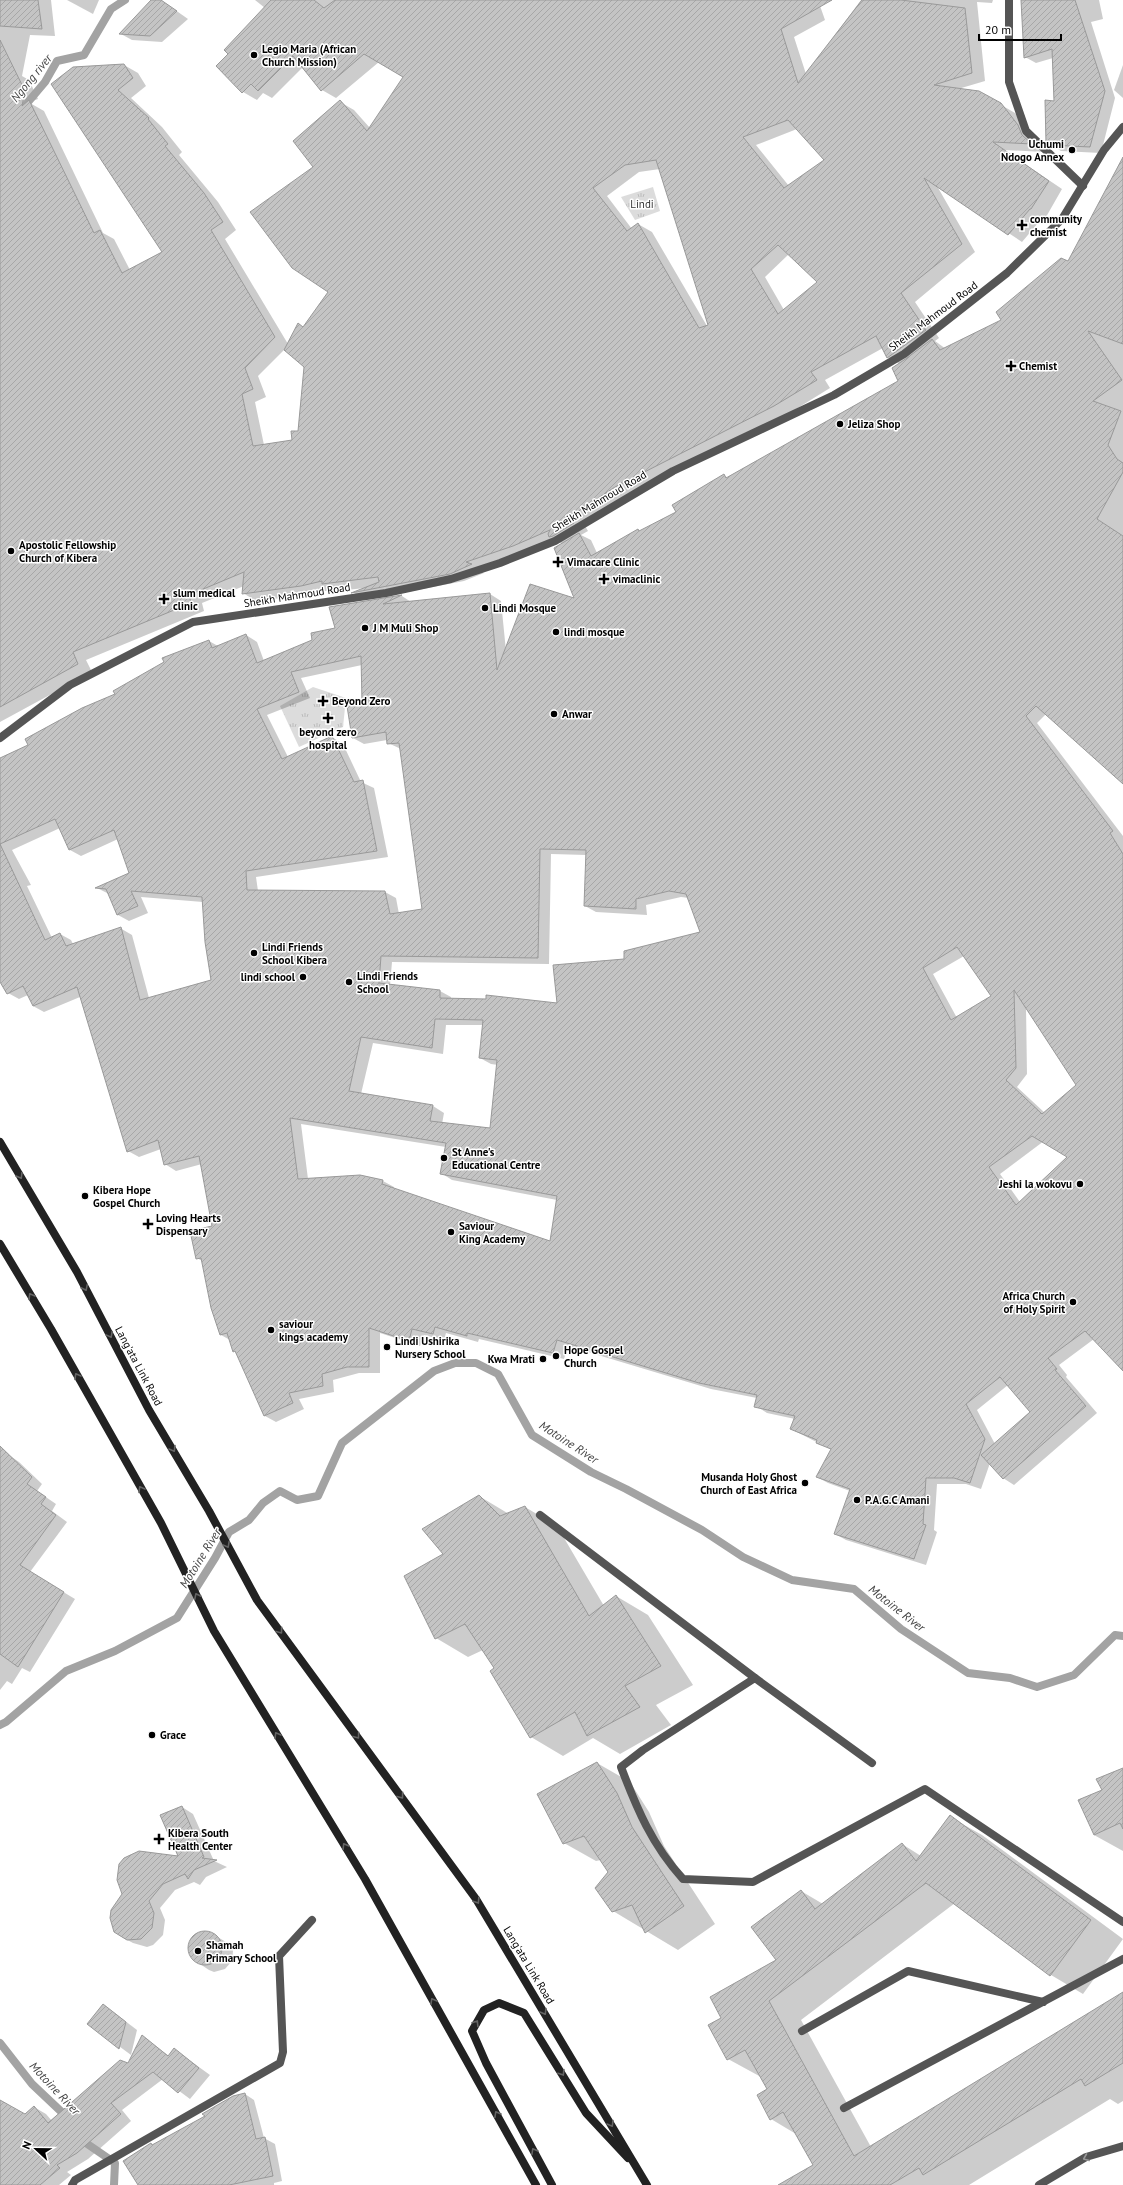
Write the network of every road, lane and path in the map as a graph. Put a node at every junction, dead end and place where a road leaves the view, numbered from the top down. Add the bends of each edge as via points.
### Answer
1 (1009, 0) edge
2 (1123, 126) edge
3 (1083, 186) junction
4 (0, 738) edge
5 (0, 1142) edge
6 (0, 1244) edge
7 (540, 1515) dead end
8 (755, 1678) junction
9 (872, 1763) dead end
10 (312, 1920) dead end
11 (1123, 1922) edge
12 (1123, 1959) edge
13 (1043, 2002) junction
14 (802, 2030) dead end
15 (844, 2108) dead end
16 (1123, 2146) edge
17 (639, 2170) junction
18 (72, 2185) edge
19 (536, 2185) edge
20 (552, 2185) edge
21 (647, 2185) edge
22 (1039, 2185) edge

1 - 3 street via 1009,82 1026,131
2 - 3 street, Sheikh Mahmoud Road via 1104,150
3 - 4 street, Sheikh Mahmoud Road via 1062,219 1007,273 904,354 834,394 672,471 555,541 451,579 386,593 193,622 70,685
5 -> 17 main road, Lang'ata Link Road via 77,1272 149,1410 209,1511 257,1600 476,1899
19 -> 6 main road via 365,1879 214,1631 160,1523
7 - 8 street
8 - 9 street
8 - 11 street via 621,1767 651,1837 683,1879 753,1882 925,1789
10 - 18 street via 279,1956 283,2052 280,2063 75,2180
12 - 13 street
13 - 14 street via 908,1971
13 - 15 street
16 -> 22 street via 1086,2157
20 -> 17 main road via 486,2063 472,2031 484,2010 499,2003 524,2013 586,2113
17 - 21 main road, Lang'ata Link Road

